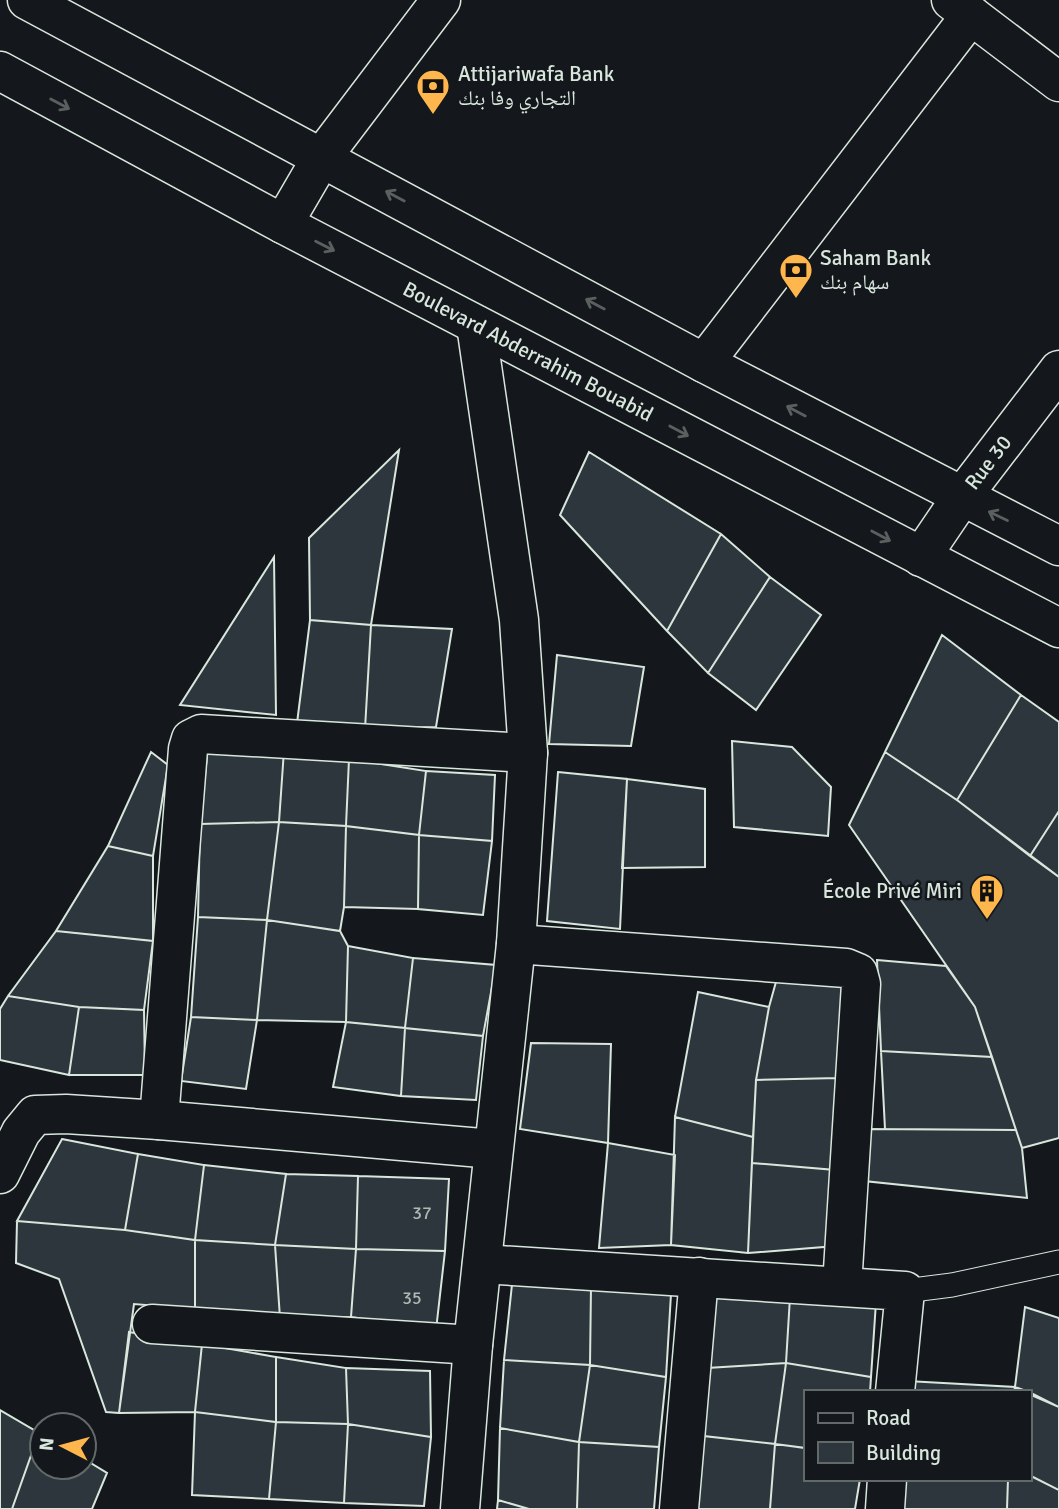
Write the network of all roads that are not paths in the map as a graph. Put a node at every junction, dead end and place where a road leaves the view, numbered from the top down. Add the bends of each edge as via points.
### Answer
1 (27, 0) edge
2 (441, 0) edge
3 (961, 7) edge
4 (73, 10) edge
5 (0, 71) edge
6 (1059, 82) edge
7 (323, 157) junction
8 (283, 224) junction
9 (476, 325) junction
10 (704, 363) junction
11 (1059, 370) edge
12 (961, 498) junction
13 (1059, 547) edge
14 (921, 557) junction
15 (1059, 628) edge
16 (528, 753) junction
17 (516, 944) junction
18 (159, 1120) junction
19 (493, 1149) junction
20 (0, 1174) edge
21 (482, 1264) junction
22 (1056, 1264) edge
23 (699, 1277) junction
24 (842, 1286) junction
25 (905, 1291) junction
26 (152, 1324) dead end
27 (473, 1345) junction
28 (895, 1390) edge
29 (887, 1481) edge
30 (460, 1509) edge
31 (679, 1509) edge
32 (885, 1509) edge

1 - 4 street
2 - 7 street
3 - 6 street
3 - 10 street
4 - 7 street
5 -> 8 street, Boulevard Abderrahim Bouabid
7 - 8 street
10 -> 7 street
8 -> 9 street, Boulevard Abderrahim Bouabid
9 -> 14 street, Boulevard Abderrahim Bouabid
9 - 16 street via 519,620
12 -> 10 street
11 - 12 street, Rue 30
13 -> 12 street
12 - 14 street, Rue 30
14 - 15 street, Boulevard Abderrahim Bouabid
16 - 17 street
16 - 18 street via 201,734 191,739
17 - 19 street
17 - 24 street via 846,968 858,973 861,984
18 - 19 street
18 - 20 street via 35,1115
19 - 21 street
21 - 23 street
21 - 27 street
22 - 25 lane
23 - 24 street
23 - 31 street
24 - 25 street
25 - 28 street
26 - 27 street
27 - 30 street
29 - 32 street

